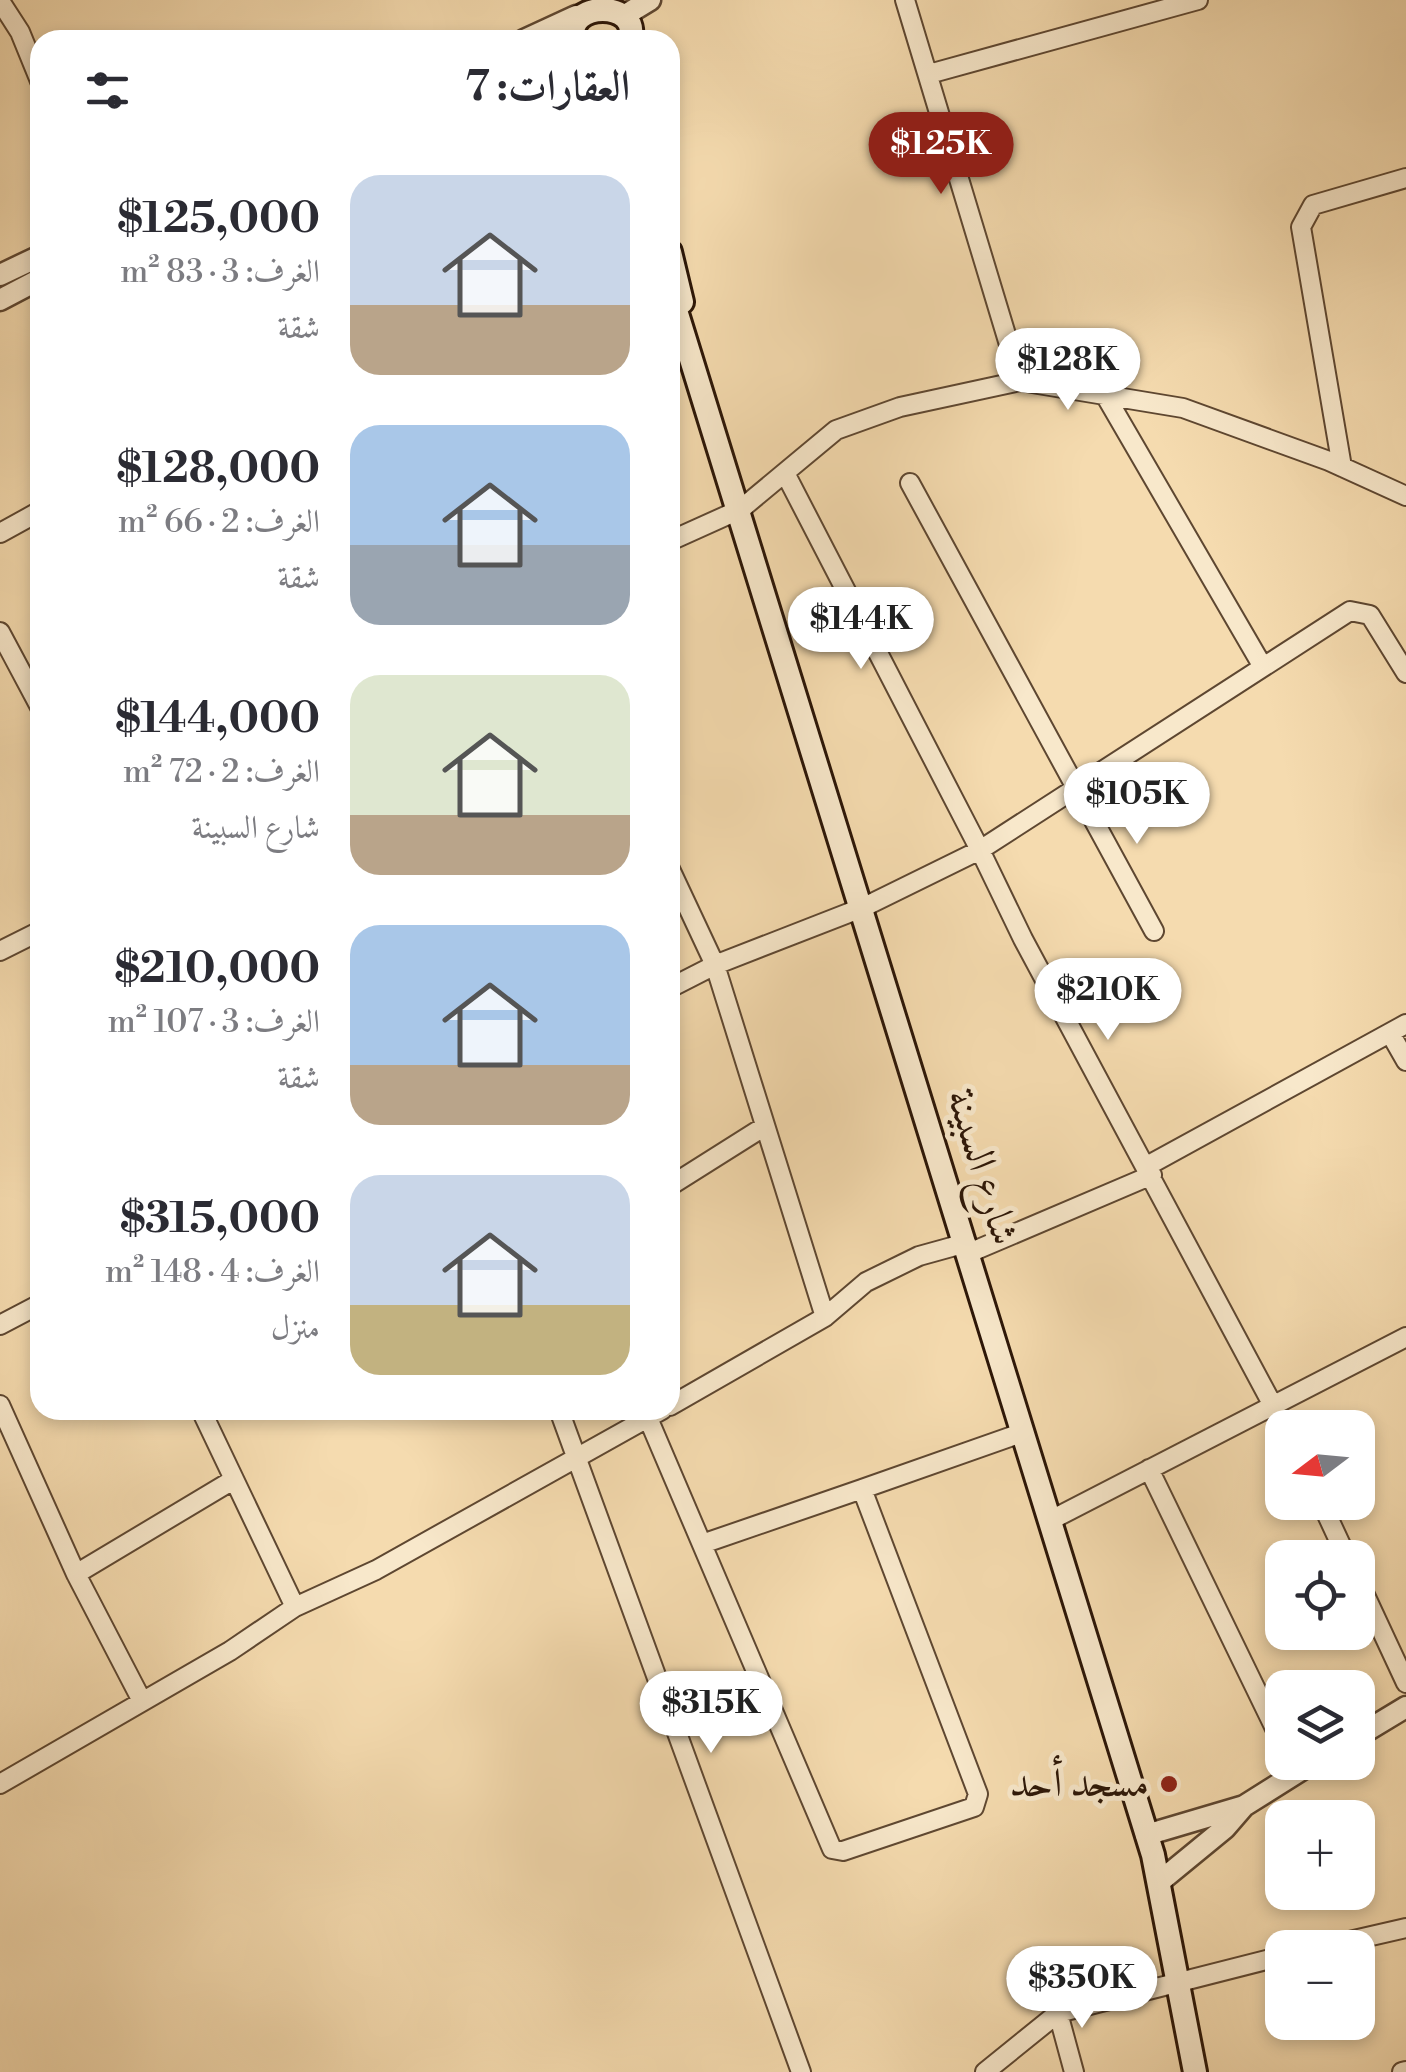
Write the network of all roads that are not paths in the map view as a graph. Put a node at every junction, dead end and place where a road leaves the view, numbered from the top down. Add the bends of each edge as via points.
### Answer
1 (650, 0) edge
2 (905, 0) edge
3 (1198, 0) edge
4 (0, 1) edge
5 (622, 6) edge
6 (583, 7) edge
7 (542, 30) edge
8 (30, 56) edge
9 (929, 74) junction
10 (1406, 178) edge
11 (30, 261) edge
12 (0, 275) edge
13 (30, 284) edge
14 (680, 294) edge
15 (0, 300) edge
16 (680, 321) edge
17 (1020, 381) junction
18 (702, 388) junction
19 (1105, 395) junction
20 (1342, 468) junction
21 (784, 473) junction
22 (910, 482) dead end
23 (1406, 496) edge
24 (741, 509) junction
25 (30, 517) edge
26 (0, 533) edge
27 (680, 536) edge
28 (0, 632) edge
29 (1263, 668) junction
30 (1406, 672) edge
31 (30, 688) edge
32 (1078, 786) junction
33 (980, 850) junction
34 (680, 889) edge
35 (864, 907) junction
36 (1154, 932) dead end
37 (30, 936) edge
38 (0, 951) edge
39 (716, 964) junction
40 (680, 983) edge
41 (1398, 1028) edge
42 (1406, 1061) edge
43 (765, 1126) junction
44 (1150, 1170) junction
45 (680, 1180) edge
46 (968, 1248) junction
47 (30, 1309) edge
48 (826, 1317) junction
49 (0, 1325) edge
50 (1406, 1338) edge
51 (680, 1400) edge
52 (1274, 1405) junction
53 (0, 1406) edge
54 (1276, 1410) edge
55 (206, 1420) edge
56 (563, 1420) edge
57 (644, 1420) edge
58 (657, 1420) edge
59 (1024, 1432) junction
60 (578, 1456) junction
61 (1149, 1469) junction
62 (233, 1480) junction
63 (862, 1489) junction
64 (1051, 1520) junction
65 (705, 1543) junction
66 (76, 1574) junction
67 (296, 1607) junction
68 (1375, 1616) edge
69 (1406, 1683) edge
70 (142, 1701) junction
71 (1406, 1706) edge
72 (1265, 1708) edge
73 (1375, 1725) edge
74 (1281, 1780) edge
75 (0, 1784) edge
76 (1244, 1806) junction
77 (1146, 1834) junction
78 (1158, 1883) junction
79 (1406, 1928) edge
80 (1375, 1935) edge
81 (1265, 1960) edge
82 (1176, 1980) junction
83 (1058, 2012) junction
84 (801, 2072) edge
85 (985, 2072) edge
86 (1074, 2072) edge
87 (1195, 2072) edge

1 - 5 street
2 - 9 street
3 - 9 street
4 - 8 street
5 - 6 main road via 602,0
6 - 7 street
9 - 17 street
10 - 20 street via 1313,205 1302,227
11 - 12 street
13 - 15 street
14 - 18 main road
16 - 18 main road, شارع السبينة
17 - 19 street
17 - 21 street via 900,407 836,430
18 - 24 main road, شارع السبينة
19 - 20 street via 1184,408
19 - 29 street
20 - 23 street
21 - 24 street
21 - 33 street
22 - 32 street
24 - 27 street
24 - 35 main road, شارع السبينة
25 - 26 street
28 - 31 street
29 - 30 street via 1360,611 1370,615
29 - 32 street
32 - 33 street
32 - 36 street
33 - 35 street
33 - 44 street
34 - 39 street
35 - 39 street
35 - 46 main road, شارع السبينة
37 - 38 street
39 - 40 street
39 - 43 street
41 - 42 street
41 - 44 street
43 - 45 street
43 - 48 street
44 - 46 street
44 - 52 street
46 - 48 street via 919,1256 866,1282
46 - 59 main road, شارع السبينة
47 - 49 street
48 - 51 street
50 - 52 street
52 - 54 street
52 - 61 street
53 - 66 street
55 - 62 street
56 - 60 street
57 - 60 street
58 - 65 street
59 - 63 street
59 - 64 main road, شارع السبينة
60 - 67 street via 376,1570
60 - 84 street
61 - 64 street
61 - 72 street
62 - 66 street
62 - 67 street
63 - 65 street
63 - 65 street via 978,1794 974,1807 843,1851 832,1849
64 - 77 main road, شارع السبينة
66 - 70 street
67 - 70 street
68 - 69 street
70 - 75 street
71 - 73 street
74 - 76 street
76 - 77 street
76 - 78 street
77 - 78 main road, شارع السبينة
78 - 82 main road, شارع السبينة
79 - 80 street
81 - 82 street
82 - 83 street
82 - 87 main road, شارع السبينة
83 - 85 street
83 - 86 street

